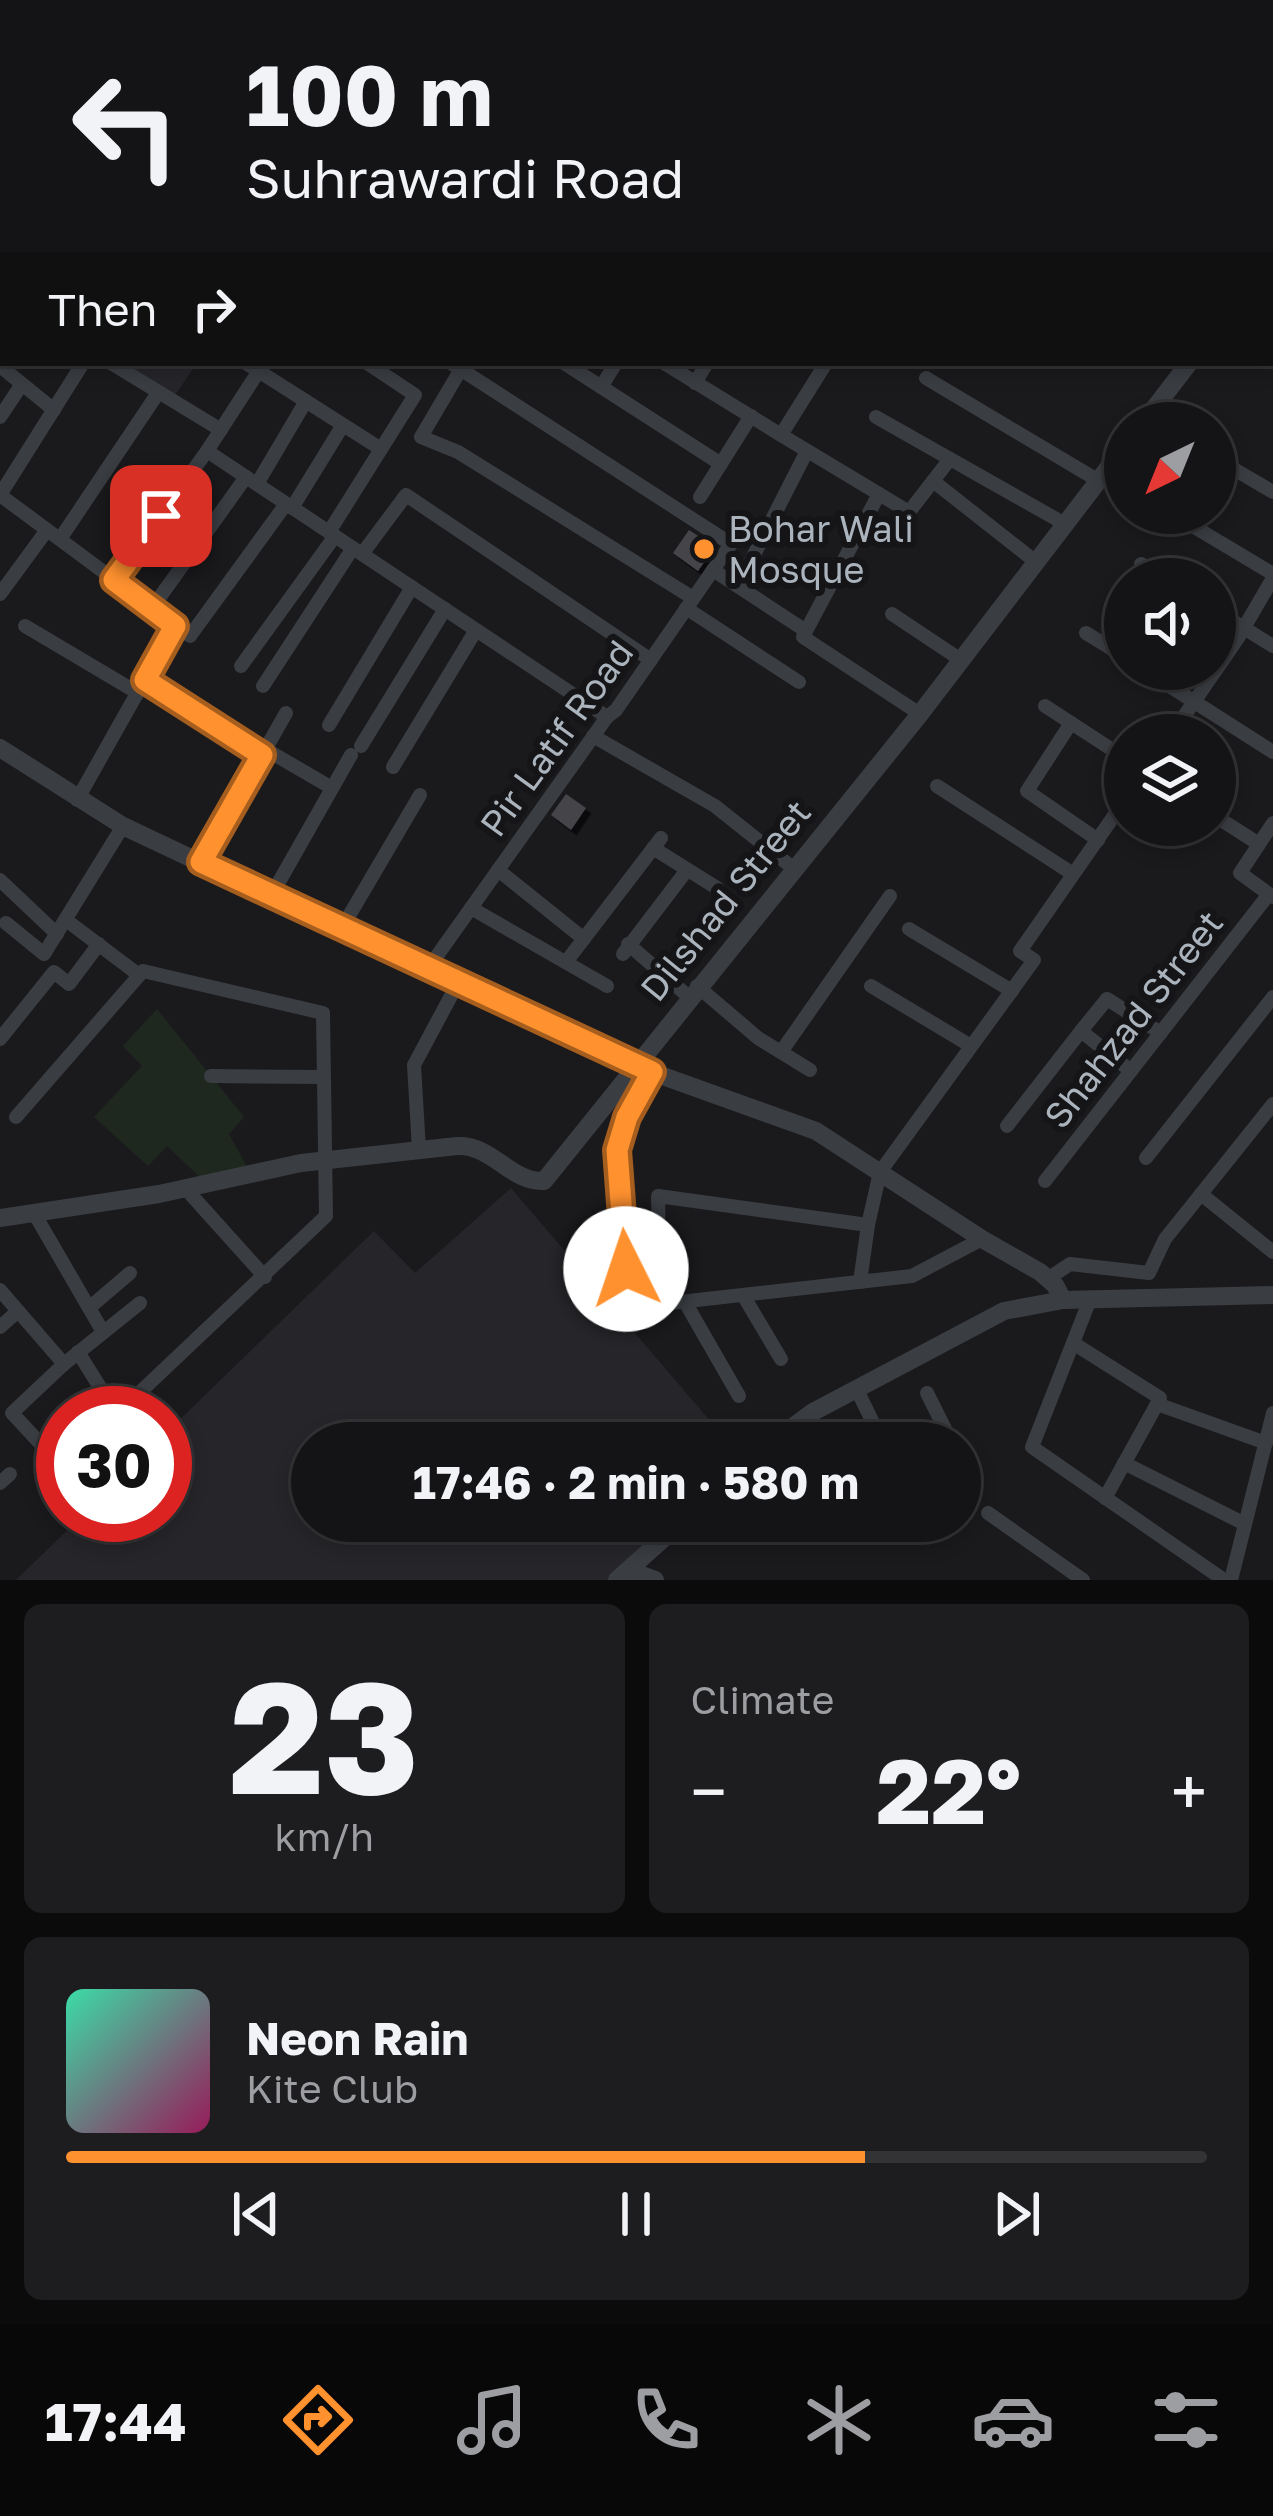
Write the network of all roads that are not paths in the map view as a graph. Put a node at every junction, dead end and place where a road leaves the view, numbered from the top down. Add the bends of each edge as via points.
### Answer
1 (0, 366) edge
2 (81, 366) edge
3 (116, 366) edge
4 (256, 366) edge
5 (372, 366) edge
6 (456, 366) edge
7 (569, 366) edge
8 (614, 366) edge
9 (669, 366) edge
10 (705, 366) edge
11 (821, 366) edge
12 (1187, 366) edge
13 (926, 377) dead end
14 (695, 383) junction
15 (20, 387) junction
16 (602, 387) junction
17 (158, 393) junction
18 (306, 401) junction
19 (1162, 402) edge
20 (53, 410) junction
21 (751, 416) junction
22 (0, 417) edge
23 (876, 417) dead end
24 (343, 424) junction
25 (221, 430) junction
26 (781, 435) junction
27 (381, 449) junction
28 (807, 451) junction
29 (207, 452) junction
30 (950, 459) junction
31 (721, 464) junction
32 (1236, 470) edge
33 (1104, 474) edge
34 (1102, 477) junction
35 (251, 481) junction
36 (933, 481) junction
37 (1273, 492) edge
38 (879, 494) junction
39 (0, 495) edge
40 (700, 497) dead end
41 (289, 506) junction
42 (1065, 524) junction
43 (53, 534) junction
44 (332, 534) junction
45 (1206, 534) edge
46 (358, 551) junction
47 (1036, 562) junction
48 (713, 570) junction
49 (1273, 576) edge
50 (114, 580) junction
51 (738, 586) junction
52 (412, 587) junction
53 (0, 594) edge
54 (690, 603) junction
55 (152, 608) junction
56 (445, 609) junction
57 (892, 614) dead end
58 (1236, 623) edge
59 (25, 626) dead end
60 (175, 626) junction
61 (1244, 628) junction
62 (476, 630) junction
63 (806, 631) junction
64 (1086, 633) dead end
65 (1104, 645) edge
66 (1273, 646) edge
67 (650, 660) junction
68 (961, 660) junction
69 (241, 666) dead end
70 (799, 682) dead end
71 (141, 686) junction
72 (263, 686) dead end
73 (1175, 690) edge
74 (1194, 702) junction
75 (1046, 706) dead end
76 (286, 713) dead end
77 (920, 714) junction
78 (1186, 714) edge
79 (607, 717) junction
80 (1071, 723) junction
81 (329, 724) dead end
82 (593, 736) junction
83 (1104, 744) edge
84 (0, 748) edge
85 (263, 752) junction
86 (1273, 752) edge
87 (393, 767) dead end
88 (937, 786) dead end
89 (332, 788) junction
90 (420, 795) dead end
91 (77, 800) junction
92 (1273, 823) edge
93 (123, 826) junction
94 (1236, 829) edge
95 (1104, 831) edge
96 (1098, 840) junction
97 (1259, 844) junction
98 (201, 862) junction
99 (793, 868) junction
100 (498, 870) junction
101 (687, 870) junction
102 (1073, 874) junction
103 (0, 880) edge
104 (717, 888) dead end
105 (1271, 895) edge
106 (272, 896) junction
107 (890, 896) dead end
108 (471, 908) junction
109 (66, 920) junction
110 (6, 923) dead end
111 (343, 926) junction
112 (909, 929) dead end
113 (57, 934) junction
114 (584, 939) junction
115 (99, 944) junction
116 (566, 962) junction
117 (429, 967) junction
118 (139, 975) junction
119 (459, 981) junction
120 (607, 986) dead end
121 (871, 986) dead end
122 (693, 991) junction
123 (1012, 991) junction
124 (1273, 997) edge
125 (1081, 1030) junction
126 (1161, 1033) junction
127 (0, 1039) edge
128 (971, 1046) junction
129 (781, 1052) junction
130 (644, 1069) junction
131 (810, 1070) dead end
132 (1131, 1071) junction
133 (211, 1076) dead end
134 (322, 1077) junction
135 (1273, 1104) edge
136 (16, 1117) dead end
137 (1007, 1126) dead end
138 (419, 1150) junction
139 (1146, 1157) dead end
140 (322, 1161) junction
141 (880, 1172) junction
142 (1046, 1181) dead end
143 (184, 1188) junction
144 (1201, 1194) junction
145 (34, 1213) junction
146 (0, 1218) edge
147 (868, 1225) junction
148 (982, 1239) junction
149 (659, 1245) dead end
150 (1271, 1246) edge
151 (130, 1273) dead end
152 (265, 1277) junction
153 (1049, 1278) junction
154 (860, 1282) junction
155 (0, 1290) edge
156 (743, 1295) junction
157 (1273, 1295) edge
158 (1063, 1300) junction
159 (685, 1302) junction
160 (1089, 1302) junction
161 (140, 1303) dead end
162 (89, 1308) junction
163 (18, 1311) junction
164 (0, 1328) edge
165 (103, 1332) junction
166 (1073, 1343) junction
167 (78, 1352) junction
168 (781, 1359) dead end
169 (64, 1364) junction
170 (100, 1386) edge
171 (146, 1386) edge
172 (856, 1388) junction
173 (927, 1393) dead end
174 (740, 1396) dead end
175 (0, 1401) edge
176 (1157, 1404) junction
177 (12, 1413) junction
178 (1273, 1413) edge
179 (799, 1422) edge
180 (873, 1422) edge
181 (942, 1422) edge
182 (36, 1439) edge
183 (1265, 1443) junction
184 (1124, 1463) junction
185 (1106, 1498) junction
186 (988, 1514) dead end
187 (1245, 1524) junction
188 (659, 1542) edge
189 (622, 1575) edge
190 (655, 1580) edge
191 (1082, 1580) edge
192 (1227, 1580) edge

1 - 15 street
2 - 20 street
3 - 17 street
4 - 18 street
4 - 25 street
5 - 27 street via 415,394
6 - 48 street, Pir Latif Road via 730,544
6 - 54 street via 421,437 458,452
7 - 16 street
8 - 16 street
9 - 14 street
10 - 14 street
11 - 26 street
12 - 19 street
13 - 34 street
14 - 21 street
15 - 20 street
15 - 22 street
16 - 31 street
17 - 25 street
17 - 43 street
18 - 24 street
18 - 35 street
20 - 39 street
21 - 26 street
21 - 31 street
23 - 30 street
24 - 27 street
24 - 41 street
25 - 29 street
26 - 28 street
27 - 44 street
28 - 38 street
28 - 51 street
29 - 35 street
29 - 50 street
30 - 36 street
30 - 42 street
31 - 40 street
32 - 37 street
33 - 34 street, Dilshad Street
34 - 42 street, Dilshad Street
35 - 41 street
35 - 55 street
36 - 38 street via 909,512
36 - 47 street
38 - 63 street
39 - 43 street
41 - 44 street
41 - 60 street via 190,636
42 - 47 street, Dilshad Street
43 - 50 street
43 - 53 street
44 - 46 street
44 - 69 street
45 - 49 street
46 - 52 street
46 - 67 street via 406,495
46 - 72 street
47 - 68 street, Dilshad Street
48 - 51 street
48 - 54 street, Pir Latif Road
49 - 61 street
50 - 55 street
51 - 63 street
52 - 56 street
52 - 81 street
54 - 67 street, Pir Latif Road
54 - 70 street
55 - 60 street
56 - 62 street
56 - 89 street
57 - 68 street
58 - 61 street
59 - 71 street
60 - 71 street
61 - 66 street
61 - 74 street
62 - 79 street
62 - 87 street
63 - 77 street via 802,637
64 - 65 street
67 - 79 street, Pir Latif Road
68 - 77 street, Dilshad Street
71 - 85 street
71 - 91 street
73 - 74 street
74 - 78 street
74 - 86 street
75 - 80 street
76 - 85 street
77 - 99 street, Dilshad Street
79 - 82 street, Pir Latif Road
80 - 83 street
80 - 96 street via 1027,791
82 - 99 street via 716,806
82 - 100 street, Pir Latif Road
84 - 91 street
85 - 89 street
85 - 98 street
88 - 102 street
89 - 106 street
90 - 111 street
91 - 93 street
92 - 97 street
93 - 98 street
93 - 109 street
94 - 97 street
95 - 96 street
96 - 102 street
97 - 105 street via 1240,873
98 - 106 street
99 - 122 street, Dilshad Street
100 - 108 street, Pir Latif Road
100 - 114 street
101 - 104 street
101 - 114 street via 657,843
101 - 122 street via 626,949
102 - 123 street via 1020,951 1034,959
103 - 113 street
105 - 126 street, Shahzad Street
106 - 111 street
107 - 129 street
108 - 116 street
108 - 117 street, Pir Latif Road
109 - 113 street
109 - 115 street
110 - 113 street via 44,954
111 - 117 street
112 - 123 street
114 - 116 street
115 - 118 street
115 - 127 street via 69,984 54,972
116 - 120 street
117 - 119 street
118 - 134 street via 323,1013
118 - 136 street
119 - 130 street
119 - 138 street via 414,1065
121 - 128 street
122 - 129 street
122 - 130 street, Dilshad Street
123 - 128 street
124 - 139 street
125 - 126 street via 1107,999
125 - 132 street
125 - 137 street
126 - 132 street, Shahzad Street
128 - 141 street
129 - 131 street
130 - 138 street, Dilshad Street via 544,1181 530,1181 470,1145
130 - 141 street via 816,1131
130 - 159 street via 617,1150 623,1309
132 - 142 street, Shahzad Street
133 - 134 street
134 - 140 street
135 - 144 street
138 - 140 street, Dilshad Street
140 - 143 street, Dilshad Street
140 - 152 street via 326,1216
141 - 147 street
141 - 148 street
143 - 145 street, Dilshad Street
143 - 152 street
144 - 150 street
144 - 153 street via 1149,1273 1070,1264
145 - 146 street, Dilshad Street
145 - 162 street
147 - 149 street via 658,1196
147 - 154 street
148 - 153 street
148 - 154 street via 912,1276
151 - 162 street
152 - 171 street
153 - 158 street
154 - 156 street
155 - 163 street
156 - 159 street
156 - 168 street
157 - 160 street
158 - 160 street
158 - 172 street via 1004,1311
159 - 174 street
160 - 166 street
161 - 165 street
162 - 165 street
163 - 164 street
163 - 169 street
165 - 167 street
166 - 176 street via 1160,1398
166 - 185 street via 1032,1447
167 - 169 street
167 - 170 street
169 - 177 street
172 - 179 street
172 - 180 street
173 - 181 street
175 - 177 street
176 - 183 street
176 - 184 street
177 - 182 street
178 - 183 street
183 - 187 street
184 - 185 street
184 - 187 street
185 - 192 street
186 - 191 street
187 - 192 street
188 - 189 street
189 - 190 street

